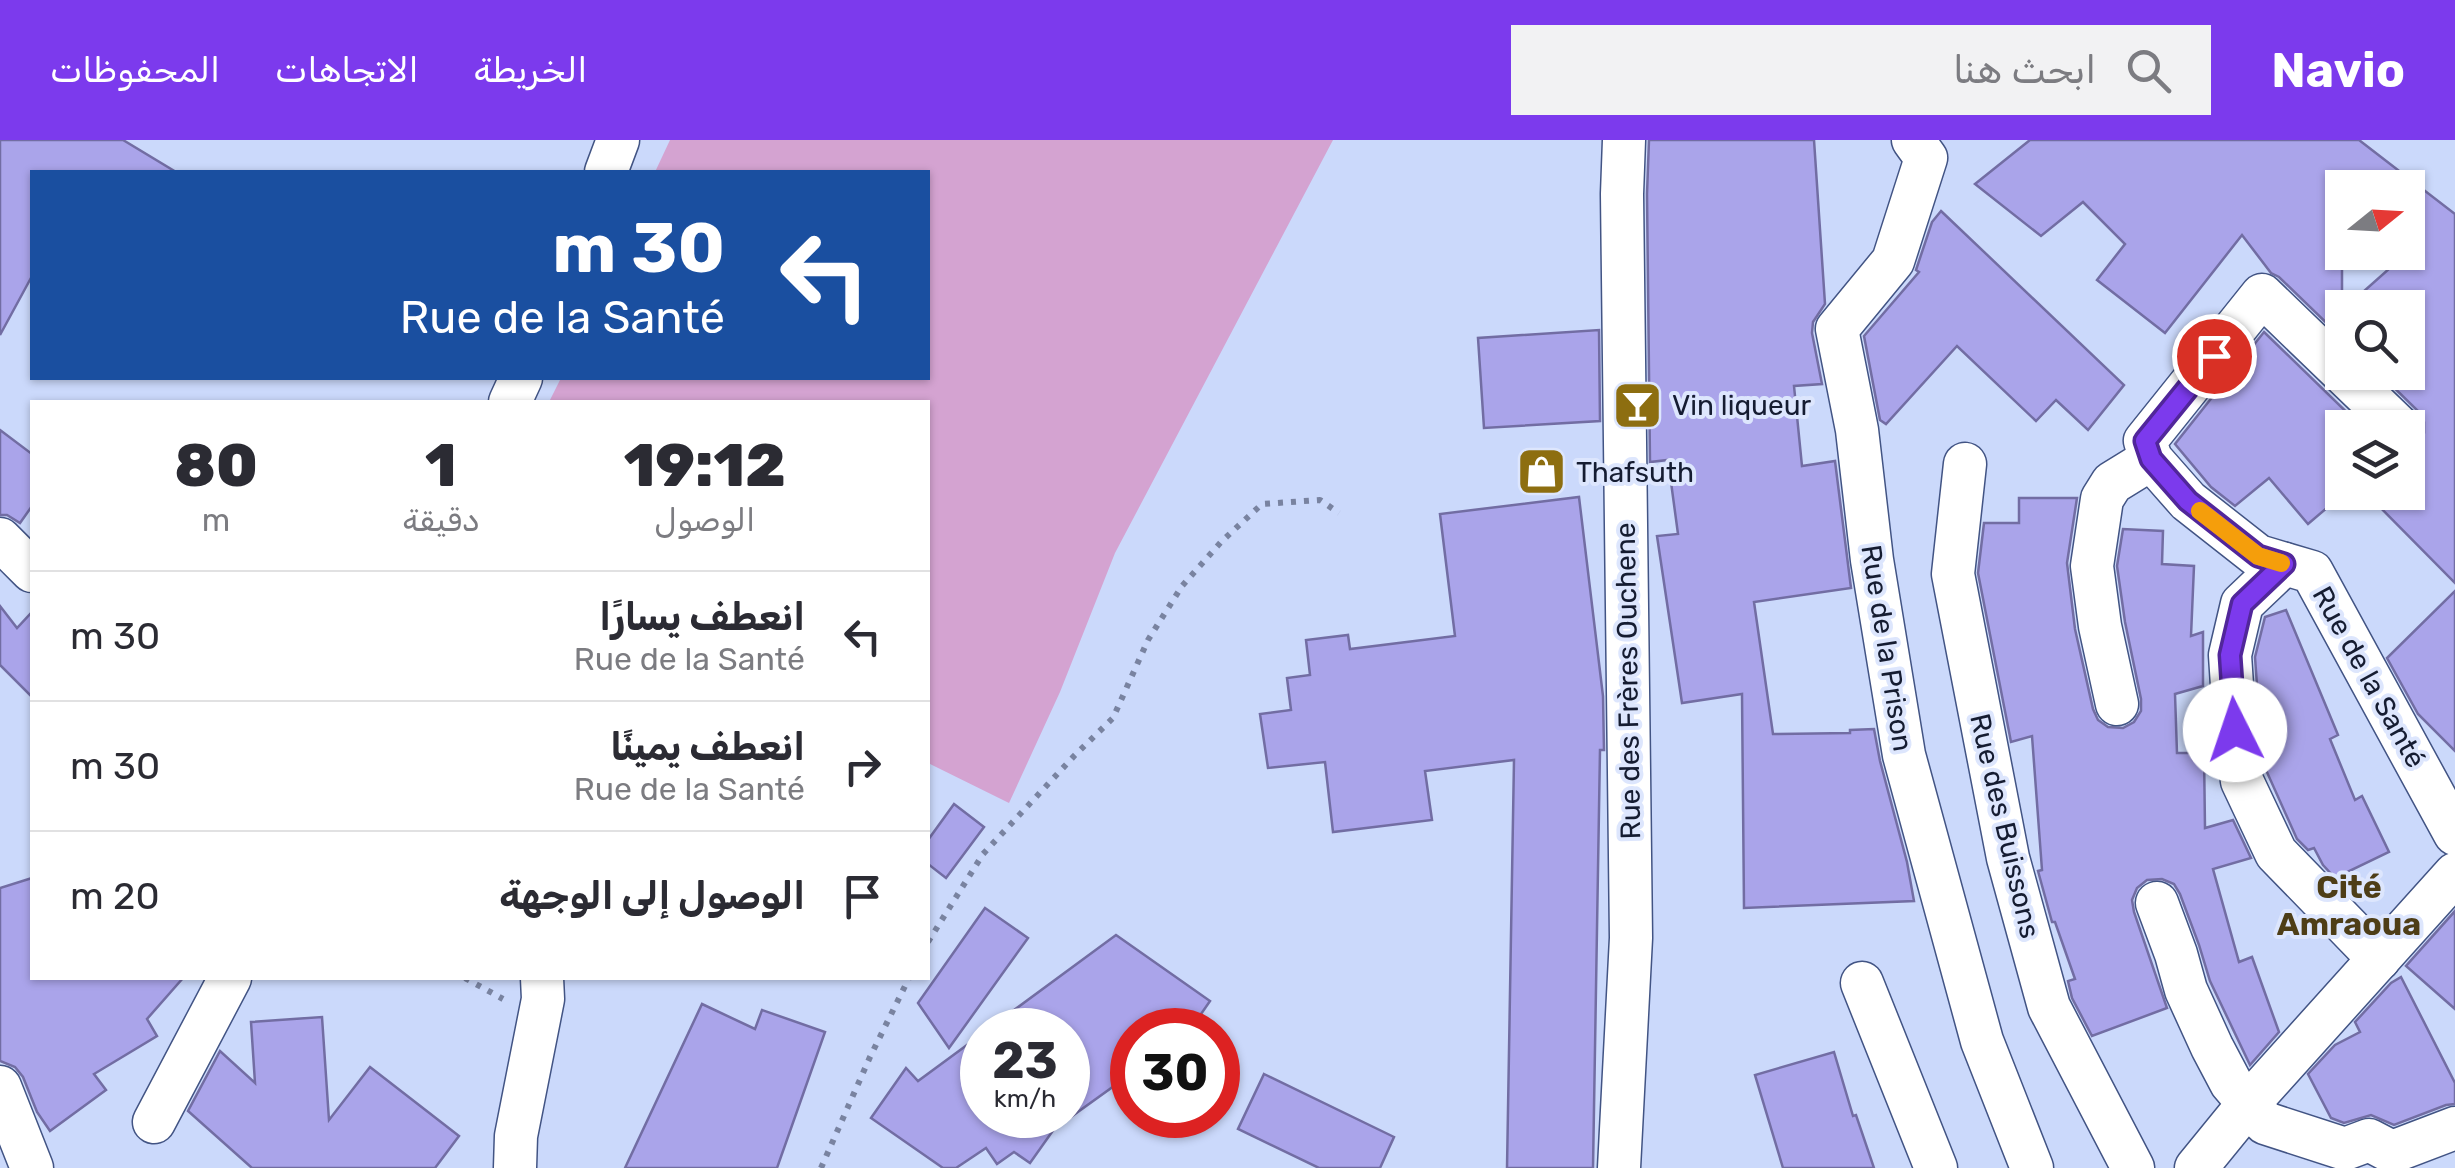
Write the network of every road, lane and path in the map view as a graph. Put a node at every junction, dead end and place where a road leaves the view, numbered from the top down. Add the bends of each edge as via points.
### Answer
1 (618, 140) edge
2 (1609, 140) edge
3 (1624, 140) edge
4 (1913, 140) edge
5 (607, 170) edge
6 (1622, 194) junction
7 (2381, 410) edge
8 (2151, 459) junction
9 (1965, 464) dead end
10 (1339, 513) dead end
11 (0, 539) edge
12 (2284, 564) junction
13 (30, 569) edge
14 (2117, 704) dead end
15 (2455, 834) edge
16 (2455, 874) edge
17 (2156, 903) dead end
18 (930, 939) edge
19 (2379, 959) junction
20 (229, 980) edge
21 (542, 980) edge
22 (908, 980) edge
23 (1862, 983) dead end
24 (0, 1087) edge
25 (2249, 1103) junction
26 (154, 1122) dead end
27 (2455, 1128) edge
28 (32, 1168) edge
29 (515, 1168) edge
30 (821, 1168) edge
31 (1619, 1168) edge
32 (1936, 1168) edge
33 (2032, 1168) edge
34 (2133, 1168) edge
35 (2196, 1168) edge

1 - 5 street
2 - 6 street, Rue des Frères Ouchene
3 - 6 street, Rue des Frères Ouchene
4 - 33 street, Rue de la Prison via 1926,158 1893,261 1837,329 1904,755 1982,1041
6 - 31 street, Rue des Frères Ouchene via 1631,938
7 - 8 street via 2262,295 2145,441
8 - 12 street, Rue de la Santé via 2188,501 2258,556
8 - 14 street via 2112,483 2102,499 2092,566
9 - 34 street, Rue des Buissons via 1952,574 2008,858 2049,1007
10 - 18 path via 1320,500 1262,504 1222,540 1148,640 1112,718 983,854
11 - 13 street
12 - 15 street, Rue de la Santé via 2312,572
12 - 19 street via 2242,604 2230,655 2242,782 2276,853
16 - 19 street
17 - 25 street via 2212,1047
19 - 25 street
20 - 26 street
21 - 29 street
22 - 30 path
23 - 32 street
24 - 28 street
25 - 27 street via 2266,1124 2345,1149 2369,1140 2392,1152
25 - 35 street

